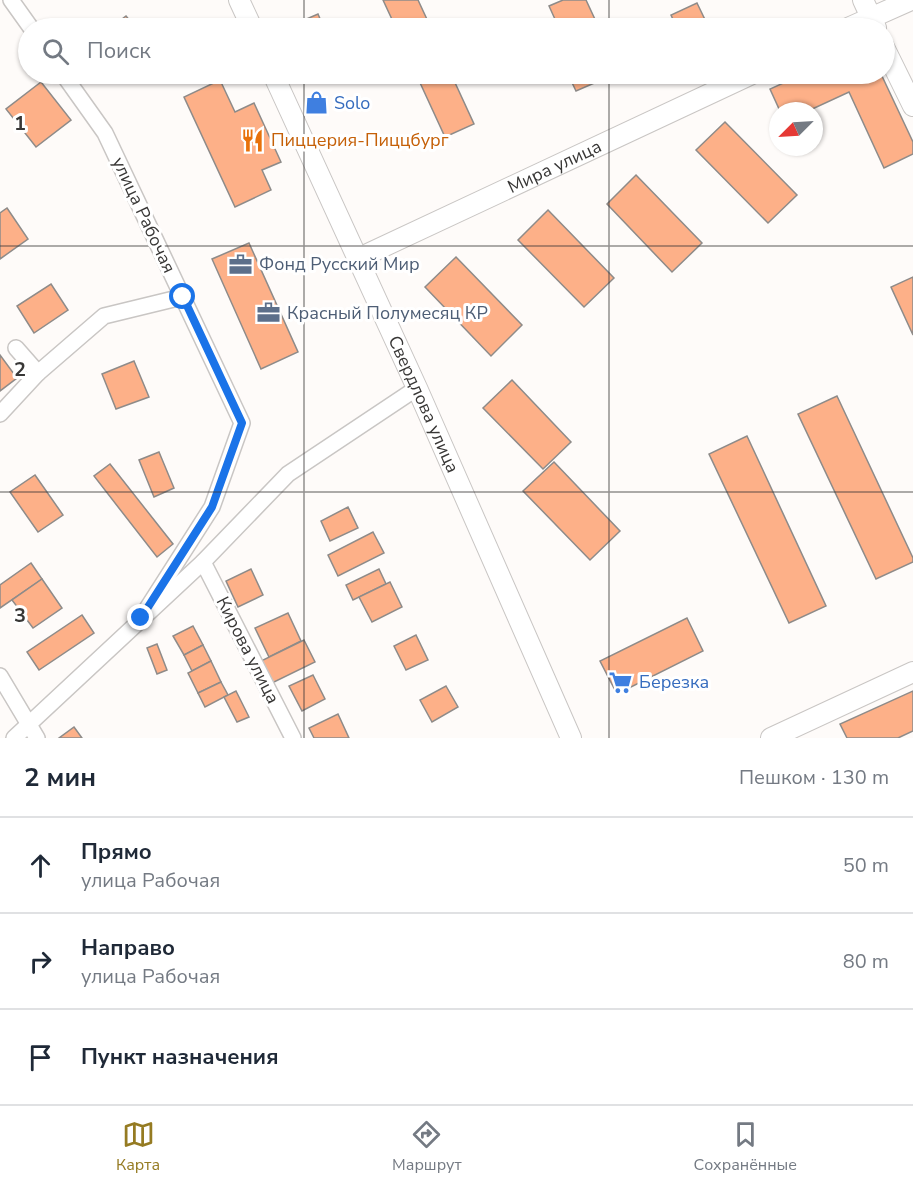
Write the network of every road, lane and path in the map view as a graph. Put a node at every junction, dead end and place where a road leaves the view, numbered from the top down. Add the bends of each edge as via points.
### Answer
1 (11, 0) edge
2 (239, 0) edge
3 (911, 0) edge
4 (870, 15) edge
5 (24, 18) edge
6 (247, 18) edge
7 (895, 67) edge
8 (70, 84) edge
9 (278, 84) edge
10 (731, 84) edge
11 (913, 106) edge
12 (357, 259) junction
13 (183, 297) junction
14 (16, 348) dead end
15 (38, 372) junction
16 (417, 388) junction
17 (0, 414) edge
18 (203, 562) junction
19 (141, 618) junction
20 (913, 672) edge
21 (0, 676) edge
22 (29, 724) junction
23 (14, 738) edge
24 (37, 738) edge
25 (293, 738) edge
26 (571, 738) edge
27 (771, 738) edge

1 - 5 street
2 - 6 street
3 - 4 street
7 - 11 street
8 - 13 street, улица Рабочая via 105,133
9 - 12 street, Свердлова улица
10 - 12 street, Мира улица
12 - 16 street, Свердлова улица
13 - 15 street via 104,316
13 - 19 street, улица Рабочая via 242,423 212,507
14 - 15 street
15 - 17 street
16 - 18 street via 288,474
16 - 26 street, Свердлова улица
18 - 19 street
18 - 25 street, Кирова улица
19 - 22 street
20 - 27 street
21 - 22 street
22 - 23 street
22 - 24 street

